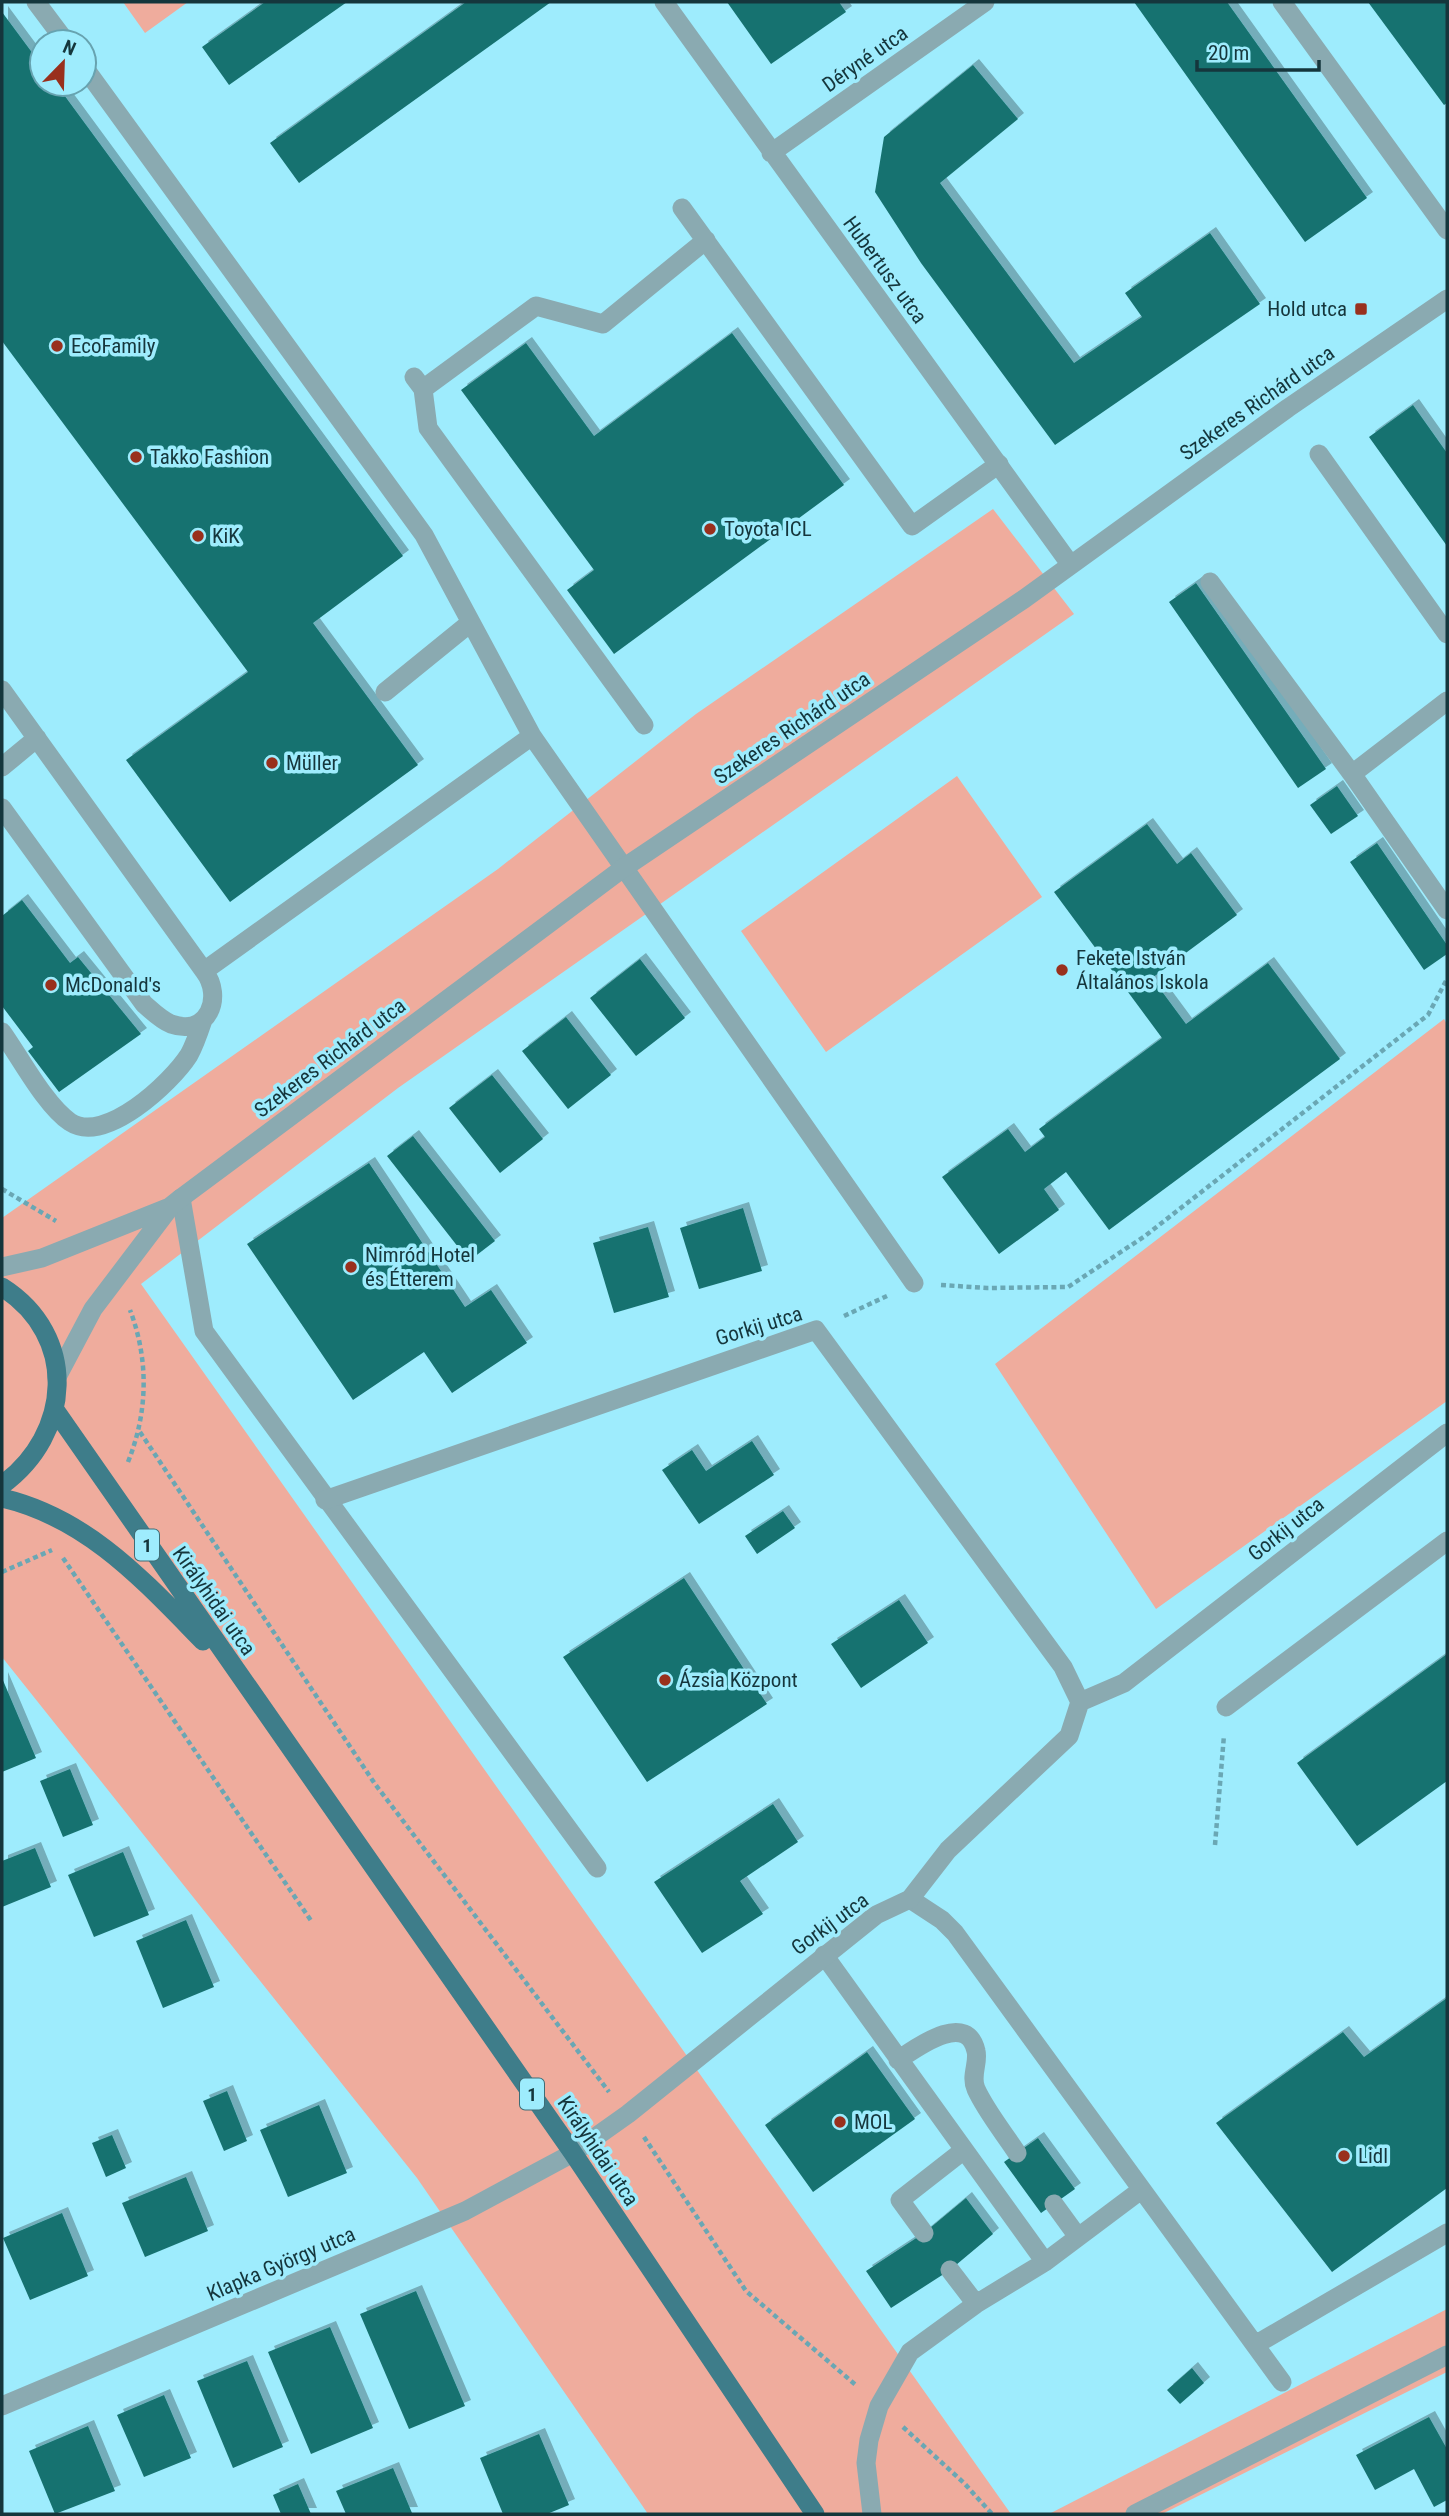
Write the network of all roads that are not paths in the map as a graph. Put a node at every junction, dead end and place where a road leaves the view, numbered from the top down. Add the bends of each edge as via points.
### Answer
1 (36, 2) edge
2 (664, 2) edge
3 (985, 2) edge
4 (1282, 2) edge
5 (56, 28) edge
6 (98, 86) edge
7 (771, 153) junction
8 (682, 208) dead end
9 (1447, 230) edge
10 (706, 240) junction
11 (1447, 299) edge
12 (1319, 454) dead end
13 (999, 464) junction
14 (1070, 564) junction
15 (1210, 582) dead end
16 (470, 623) junction
17 (1447, 634) edge
18 (2, 690) edge
19 (385, 692) dead end
20 (1447, 701) edge
21 (644, 725) dead end
22 (532, 736) junction
23 (37, 738) junction
24 (2, 767) edge
25 (1352, 774) junction
26 (2, 808) edge
27 (622, 869) junction
28 (1447, 910) edge
29 (204, 971) junction
30 (203, 1020) junction
31 (2, 1032) edge
32 (176, 1202) junction
33 (2, 1267) edge
34 (914, 1283) road end
35 (2, 1287) edge
36 (57, 1377) junction
37 (55, 1410) junction
38 (1447, 1433) edge
39 (2, 1485) edge
40 (2, 1499) edge
41 (325, 1500) junction
42 (1447, 1541) edge
43 (241, 1679) junction
44 (1080, 1702) junction
45 (1226, 1707) road end
46 (597, 1868) dead end
47 (910, 1899) junction
48 (824, 1955) junction
49 (898, 2060) junction
50 (964, 2150) junction
51 (573, 2153) junction
52 (1017, 2153) dead end
53 (1141, 2190) junction
54 (1054, 2204) dead end
55 (924, 2233) dead end
56 (1447, 2233) edge
57 (1078, 2237) junction
58 (1045, 2262) junction
59 (950, 2270) dead end
60 (976, 2304) junction
61 (1255, 2345) junction
62 (1447, 2355) edge
63 (1282, 2382) dead end
64 (2, 2406) edge
65 (815, 2514) edge
66 (872, 2514) edge
67 (1135, 2514) edge

1 - 5 street
2 - 7 street, Hubertusz utca
3 - 7 street, Déryné utca
4 - 9 street
6 - 16 street via 424,535
7 - 13 street, Hubertusz utca
8 - 10 street
10 - 13 street via 912,526
10 - 21 street via 603,324 536,306 418,383 428,428
11 - 14 street, Szekeres Richárd utca
12 - 17 street
13 - 14 street, Hubertusz utca
14 - 27 street, Szekeres Richárd utca
15 - 25 street
16 - 19 street
16 - 22 street
18 - 23 street
20 - 25 street
22 - 27 street
22 - 29 street
23 - 24 street
23 - 29 street
25 - 28 street
26 - 30 street via 144,1004 171,1023 194,1025
27 - 32 street, Szekeres Richárd utca
27 - 34 street
29 - 30 street via 214,990 211,1012
30 - 31 street via 187,1058 164,1083 116,1122 94,1127 72,1123 56,1108
32 - 33 street, Szekeres Richárd utca via 42,1258
32 - 36 street, Szekeres Richárd utca via 93,1309
32 - 41 street via 204,1331
35 - 36 main road via 37,1320
36 - 37 main road
37 - 39 main road via 36,1453
37 - 43 main road, Királyhidai utca / 1
38 - 44 street, Gorkij utca via 1124,1683
40 - 43 main road, Királyhidai utca / 1 via 61,1518 111,1552
41 - 44 street, Gorkij utca via 816,1330 1063,1667
41 - 46 street
42 - 45 street
43 - 51 main road, Királyhidai utca / 1
44 - 47 street, Gorkij utca via 1069,1736 948,1850
47 - 48 street, Gorkij utca via 876,1915
47 - 53 street via 955,1934
48 - 49 street
48 - 51 street, Gorkij utca
49 - 50 street
49 - 52 street via 938,2035 951,2032 969,2040 977,2053 975,2088
50 - 55 street via 900,2200
50 - 58 street
51 - 64 street, Klapka György utca via 465,2211
51 - 65 main road, Királyhidai utca / 1
53 - 57 street
53 - 61 street
54 - 57 street
56 - 61 street
57 - 58 street
58 - 60 street
59 - 60 street
60 - 66 street via 910,2352 879,2406 866,2463
61 - 63 street
62 - 67 street

